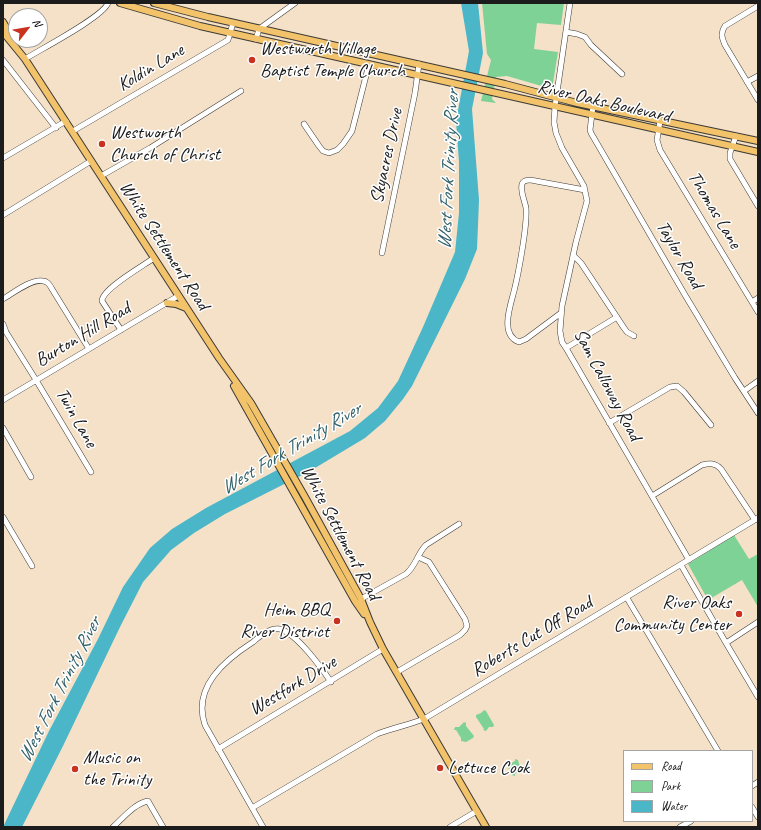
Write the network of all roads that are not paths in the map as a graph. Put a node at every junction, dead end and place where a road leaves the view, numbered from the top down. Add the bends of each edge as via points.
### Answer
1 (108, 3) edge
2 (120, 3) edge
3 (154, 3) edge
4 (295, 3) edge
5 (570, 3) edge
6 (758, 6) edge
7 (3, 22) edge
8 (233, 23) junction
9 (259, 29) junction
10 (3, 32) edge
11 (566, 32) junction
12 (231, 33) junction
13 (256, 39) junction
14 (18, 49) junction
15 (25, 59) junction
16 (3, 60) edge
17 (369, 64) junction
18 (419, 64) junction
19 (622, 74) dead end
20 (417, 75) junction
21 (758, 76) edge
22 (748, 82) junction
23 (241, 91) dead end
24 (556, 98) junction
25 (758, 100) edge
26 (555, 106) junction
27 (593, 106) junction
28 (592, 115) junction
29 (66, 121) junction
30 (660, 121) junction
31 (304, 124) dead end
32 (56, 128) junction
33 (658, 130) junction
34 (73, 131) junction
35 (736, 136) junction
36 (758, 141) edge
37 (732, 146) junction
38 (758, 152) edge
39 (4, 156) edge
40 (91, 161) junction
41 (101, 176) junction
42 (585, 190) junction
43 (758, 206) edge
44 (3, 215) edge
45 (382, 253) dead end
46 (573, 255) junction
47 (154, 258) junction
48 (178, 296) junction
49 (758, 298) edge
50 (3, 299) edge
51 (752, 302) junction
52 (166, 303) junction
53 (186, 308) junction
54 (758, 312) edge
55 (561, 313) junction
56 (617, 317) junction
57 (3, 324) edge
58 (121, 330) junction
59 (634, 336) dead end
60 (566, 348) junction
61 (89, 349) junction
62 (219, 358) junction
63 (36, 380) junction
64 (758, 381) edge
65 (744, 391) junction
66 (3, 400) edge
67 (758, 413) edge
68 (609, 423) junction
69 (711, 425) dead end
70 (3, 428) edge
71 (91, 472) dead end
72 (32, 477) dead end
73 (652, 496) junction
74 (302, 498) junction
75 (3, 517) edge
76 (756, 519) edge
77 (459, 524) dead end
78 (418, 557) junction
79 (689, 560) junction
80 (681, 565) junction
81 (32, 566) dead end
82 (351, 588) junction
83 (627, 598) junction
84 (361, 599) junction
85 (370, 622) junction
86 (758, 622) edge
87 (726, 643) junction
88 (383, 649) junction
89 (397, 672) junction
90 (331, 682) junction
91 (758, 697) edge
92 (424, 719) junction
93 (218, 749) junction
94 (717, 750) edge
95 (252, 808) junction
96 (477, 811) junction
97 (689, 822) edge
98 (113, 827) edge
99 (163, 827) edge
100 (263, 827) edge
101 (450, 827) edge
102 (486, 827) edge
103 (680, 827) edge

1 - 15 street via 92,18
2 - 12 main road, River Oaks Boulevard
3 - 8 main road, River Oaks Boulevard
4 - 9 street
5 - 11 street, Sam Calloway Road
6 - 22 street via 722,30 725,45
7 - 14 main road
8 - 9 main road, River Oaks Boulevard
8 - 12 street
9 - 13 street
9 - 18 main road, River Oaks Boulevard
10 - 14 main road, White Settlement Road
11 - 19 street via 585,37
11 - 24 street, Sam Calloway Road
12 - 13 main road, River Oaks Boulevard
12 - 34 street, Koldin Lane via 228,40
13 - 17 main road, River Oaks Boulevard
14 - 15 main road, White Settlement Road
15 - 29 main road, White Settlement Road
16 - 32 street
17 - 20 main road, River Oaks Boulevard
17 - 31 street via 352,131 337,150 329,153 323,150
18 - 20 street, Skyacres Drive
18 - 24 main road, River Oaks Boulevard
20 - 26 main road, River Oaks Boulevard
20 - 45 street, Skyacres Drive
21 - 22 street
22 - 25 street
23 - 41 street
24 - 26 street, Sam Calloway Road
24 - 27 main road, River Oaks Boulevard
26 - 28 main road, River Oaks Boulevard
26 - 42 street, Sam Calloway Road via 554,122 558,139
27 - 28 street, Taylor Road
27 - 30 main road, River Oaks Boulevard
28 - 33 main road, River Oaks Boulevard
28 - 65 street, Taylor Road via 591,133
29 - 32 street
29 - 34 main road, White Settlement Road
30 - 33 street, Thomas Lane
30 - 35 main road, River Oaks Boulevard
32 - 39 street
33 - 37 main road, River Oaks Boulevard
33 - 51 street, Thomas Lane via 656,140 660,150
34 - 40 main road, White Settlement Road
35 - 36 main road, River Oaks Boulevard
35 - 37 street
37 - 38 main road, River Oaks Boulevard
37 - 43 street via 730,159
40 - 41 main road, White Settlement Road
40 - 44 street
41 - 47 main road, White Settlement Road
42 - 46 street, Sam Calloway Road via 587,201
42 - 55 street via 528,180 522,184 526,223 517,278 507,317 509,334 513,340 519,342
46 - 55 street, Sam Calloway Road
46 - 56 street
47 - 48 main road, White Settlement Road
47 - 58 street via 123,278 102,298
48 - 52 street, Burton Hill Road
48 - 53 main road, White Settlement Road
49 - 51 street
50 - 61 street via 32,282 45,281
51 - 54 street, Thomas Lane
52 - 53 main road
52 - 58 street, Burton Hill Road
53 - 62 main road, White Settlement Road
55 - 60 street, Sam Calloway Road via 560,331
56 - 59 street via 627,332
56 - 60 street
57 - 63 street, Twin Lane
58 - 61 street, Burton Hill Road
60 - 68 street, Sam Calloway Road
61 - 63 street, Burton Hill Road
62 - 74 main road, White Settlement Road via 272,452
62 - 74 main road, White Settlement Road via 251,403 278,449
63 - 66 street, Burton Hill Road
63 - 71 street, Twin Lane
64 - 65 street
65 - 67 street, Taylor Road
68 - 69 street via 670,387 677,386
68 - 73 street, Sam Calloway Road
70 - 72 street
73 - 76 street via 694,469 710,463 716,464
73 - 79 street, Sam Calloway Road
74 - 82 main road, White Settlement Road
75 - 81 street
76 - 79 street, Roberts Cut Off Road
77 - 78 street via 426,545
78 - 84 street via 412,569 406,574
78 - 89 street via 429,562 467,626 460,635
79 - 80 street, Roberts Cut Off Road
80 - 83 street, Roberts Cut Off Road
80 - 87 street
82 - 84 main road, White Settlement Road
82 - 85 main road, White Settlement Road
83 - 92 street, Roberts Cut Off Road
83 - 94 street
84 - 85 main road, White Settlement Road
85 - 88 main road, White Settlement Road
86 - 87 street
87 - 91 street
88 - 89 main road, White Settlement Road
88 - 90 street, Westfork Drive
89 - 92 main road, White Settlement Road
90 - 93 street, Westfork Drive
90 - 93 street via 308,652 288,633 279,629 269,630 226,661 215,673 207,688 202,700 202,717
92 - 95 street, Roberts Cut Off Road via 377,734
92 - 96 main road, White Settlement Road
93 - 95 street
95 - 100 street
96 - 101 street
96 - 102 main road, White Settlement Road
97 - 103 street
98 - 99 street via 135,807 148,801

